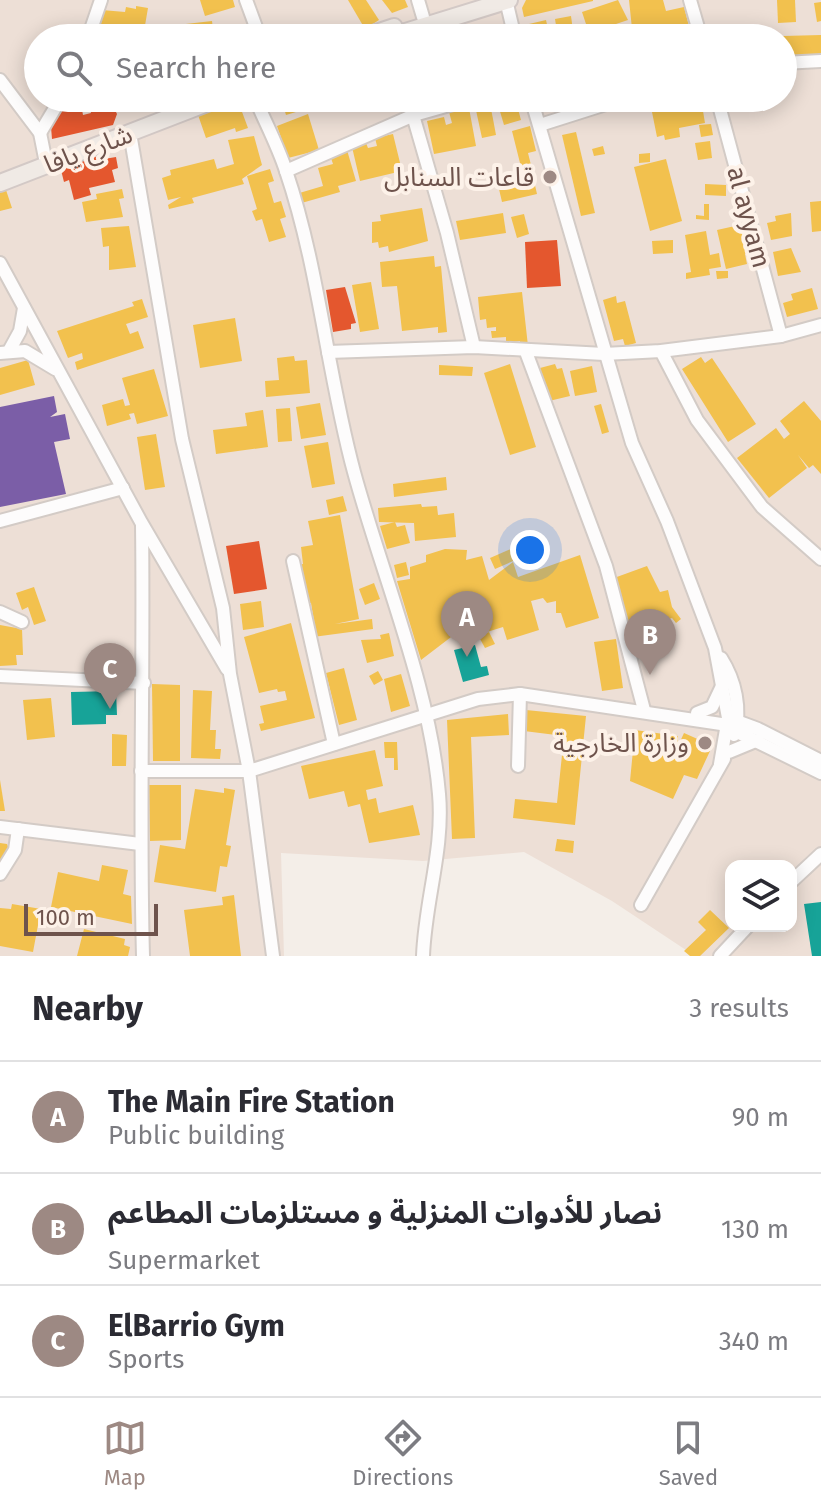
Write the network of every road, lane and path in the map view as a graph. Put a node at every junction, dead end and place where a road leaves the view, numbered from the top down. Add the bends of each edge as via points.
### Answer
1 (101, 0) edge
2 (246, 0) edge
3 (418, 0) edge
4 (475, 0) edge
5 (507, 0) edge
6 (690, 0) edge
7 (423, 17) junction
8 (93, 24) edge
9 (255, 24) edge
10 (402, 24) edge
11 (432, 24) edge
12 (512, 24) edge
13 (697, 24) edge
14 (821, 61) edge
15 (797, 62) edge
16 (0, 80) edge
17 (24, 112) edge
18 (24, 112) edge
19 (53, 112) edge
20 (162, 112) edge
21 (184, 112) edge
22 (261, 112) edge
23 (413, 112) edge
24 (425, 112) edge
25 (536, 112) edge
26 (581, 112) edge
27 (721, 112) edge
28 (414, 115) junction
29 (540, 125) junction
30 (40, 133) junction
31 (130, 133) junction
32 (45, 158) junction
33 (286, 171) junction
34 (0, 174) edge
35 (0, 183) edge
36 (0, 263) edge
37 (24, 308) junction
38 (821, 325) edge
39 (781, 336) junction
40 (474, 347) junction
41 (661, 351) junction
42 (4, 352) edge
43 (328, 352) junction
44 (526, 352) junction
45 (604, 354) junction
46 (61, 374) junction
47 (123, 488) junction
48 (0, 521) edge
49 (141, 522) junction
50 (821, 559) edge
51 (293, 561) dead end
52 (0, 612) edge
53 (22, 622) dead end
54 (230, 674) junction
55 (0, 676) edge
56 (144, 683) junction
57 (729, 686) junction
58 (520, 694) junction
59 (644, 710) junction
60 (425, 715) junction
61 (702, 717) junction
62 (732, 724) junction
63 (758, 734) junction
64 (334, 744) junction
65 (726, 751) junction
66 (821, 761) edge
67 (518, 766) dead end
68 (141, 771) junction
69 (249, 771) junction
70 (821, 773) edge
71 (0, 827) edge
72 (18, 829) junction
73 (140, 844) junction
74 (821, 854) edge
75 (0, 874) edge
76 (797, 876) edge
77 (641, 905) dead end
78 (742, 932) edge
79 (143, 956) edge
80 (273, 956) edge
81 (423, 956) edge
82 (720, 956) edge

1 - 8 street
2 - 9 street
3 - 7 street
4 - 7 main road
5 - 11 main road
5 - 12 street
6 - 13 street
7 - 10 main road
14 - 15 street
16 - 18 street
17 - 30 street
19 - 30 street
20 - 32 main road, شارع يافا
21 - 31 main road, شارع يافا
22 - 33 street
23 - 28 street
24 - 28 street
25 - 29 street
26 - 29 street
27 - 39 street, al ayyam
28 - 33 street
28 - 40 street
29 - 45 street
30 - 32 street
31 - 35 main road, شارع يافا
31 - 54 street via 182,439 223,608
32 - 34 main road, شارع يافا
33 - 43 street
36 - 37 street
37 - 42 street via 20,331
37 - 46 street
38 - 39 street
39 - 41 street
40 - 43 street
40 - 44 street
41 - 45 street
41 - 50 street via 697,420 762,507
42 - 46 street via 25,351
43 - 60 street via 354,472
44 - 45 street
44 - 59 street via 606,566
45 - 57 street via 632,443 715,648 729,670
46 - 47 street
47 - 48 street
47 - 49 street
49 - 54 street
49 - 56 street
51 - 64 street
52 - 53 street
54 - 69 street
55 - 56 street
56 - 68 street
57 - 61 street
57 - 62 street
57 - 63 street
58 - 59 street
58 - 60 street via 478,699
58 - 67 street
59 - 61 street
60 - 64 street
60 - 81 street via 439,794 439,846 424,921
61 - 62 street
61 - 65 street
62 - 63 street
62 - 65 street
63 - 65 street
63 - 66 street
63 - 70 street
64 - 69 street
65 - 77 street
68 - 69 street
68 - 73 street
69 - 80 street
71 - 72 street
72 - 73 street
72 - 75 street via 15,850
73 - 79 street
74 - 76 street
78 - 82 street

